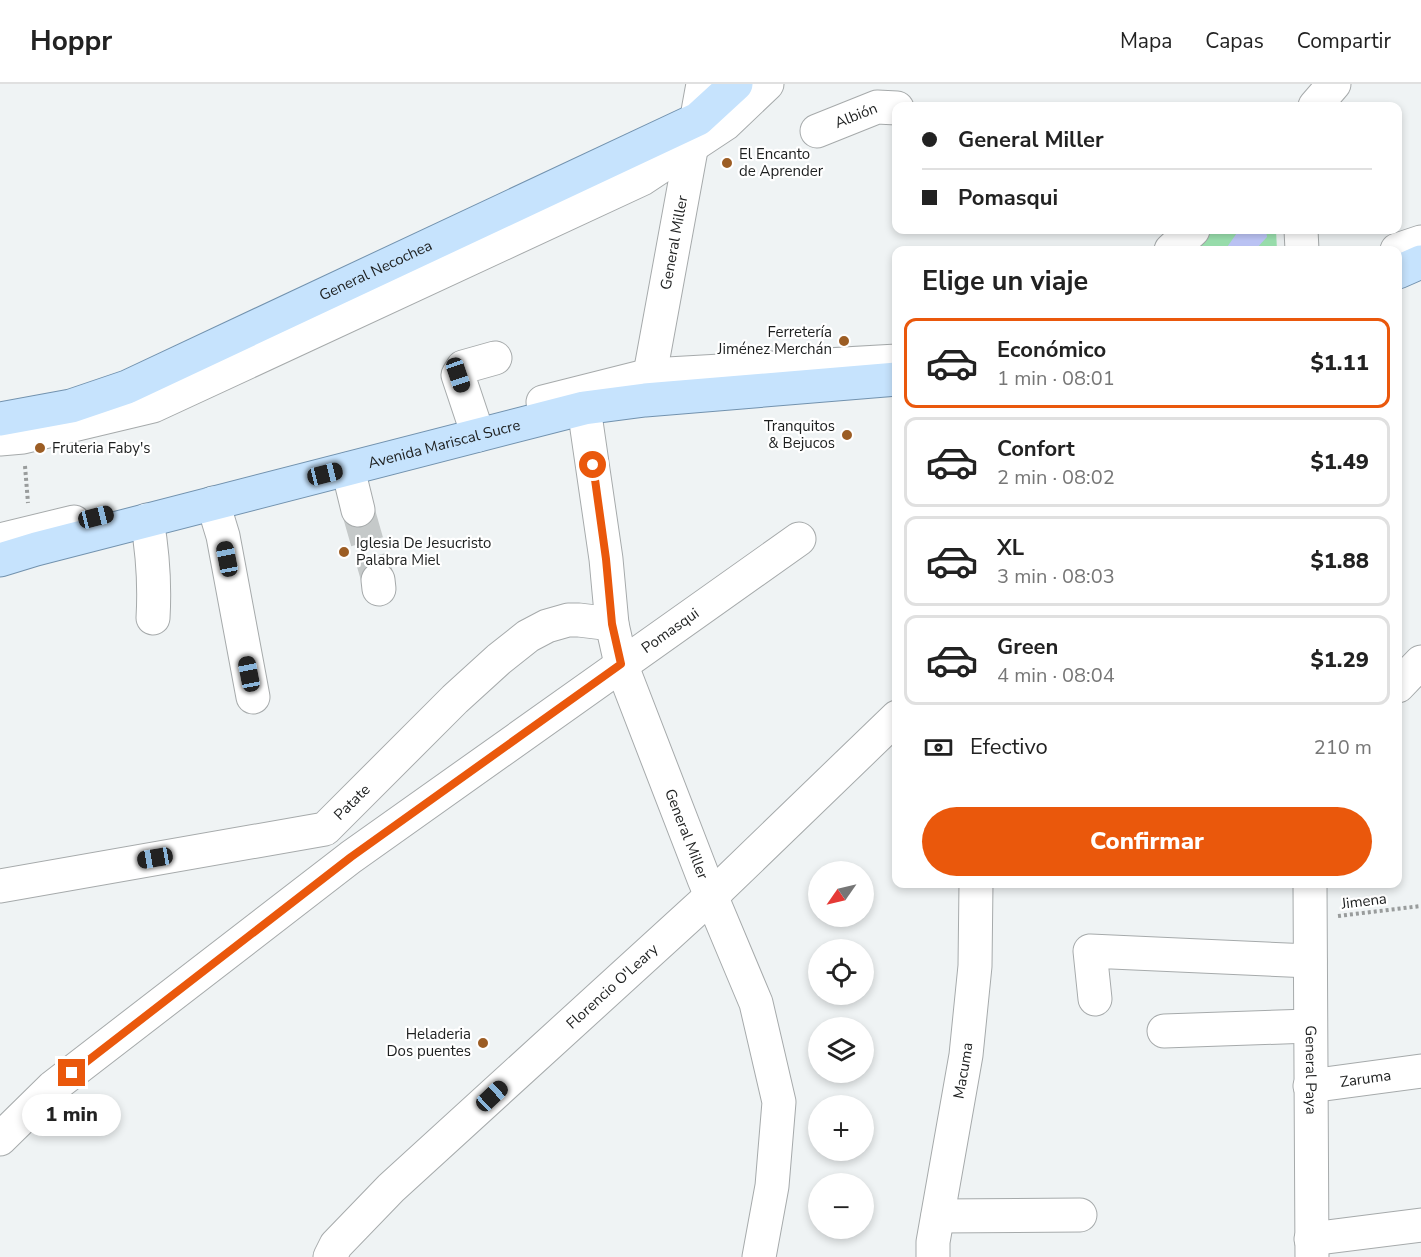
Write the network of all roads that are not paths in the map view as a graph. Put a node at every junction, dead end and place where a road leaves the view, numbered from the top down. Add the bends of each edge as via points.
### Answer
1 (703, 84) edge
2 (736, 84) edge
3 (766, 84) edge
4 (1334, 84) edge
5 (1318, 102) edge
6 (892, 108) edge
7 (817, 131) dead end
8 (695, 132) junction
9 (1189, 234) edge
10 (1421, 242) edge
11 (1175, 246) edge
12 (1402, 248) edge
13 (1421, 262) edge
14 (1402, 270) edge
15 (495, 358) dead end
16 (892, 361) edge
17 (892, 379) edge
18 (647, 388) junction
19 (584, 408) junction
20 (475, 428) junction
21 (8, 432) edge
22 (348, 469) junction
23 (213, 503) junction
24 (358, 510) tunnel mouth
25 (147, 520) junction
26 (15, 537) edge
27 (799, 539) dead end
28 (0, 560) edge
29 (153, 618) dead end
30 (612, 624) junction
31 (1421, 662) edge
32 (621, 664) junction
33 (1402, 682) edge
34 (253, 697) dead end
35 (892, 722) edge
36 (325, 829) junction
37 (351, 857) junction
38 (0, 886) edge
39 (976, 888) edge
40 (1310, 888) edge
41 (711, 896) junction
42 (1310, 961) junction
43 (1095, 999) dead end
44 (1310, 1026) junction
45 (1164, 1031) dead end
46 (1421, 1071) edge
47 (1310, 1086) junction
48 (0, 1139) edge
49 (1080, 1215) dead end
50 (938, 1216) junction
51 (1421, 1225) edge
52 (1312, 1248) edge
53 (330, 1257) edge
54 (759, 1257) edge
55 (933, 1257) edge

1 - 8 street, General Miller
2 - 8 main road, General Necochea
3 - 8 street via 725,124
4 - 5 street
6 - 7 street, Albión via 877,107
8 - 18 street, General Miller
8 - 21 main road, General Necochea via 127,387
9 - 11 street
10 - 12 street
13 - 14 main road
15 - 20 street via 459,370
16 - 18 street via 735,372
17 - 18 main road, Avenida Mariscal Sucre
18 - 19 main road, Avenida Mariscal Sucre
18 - 20 street
19 - 20 main road, Avenida Mariscal Sucre
19 - 30 street, General Miller
20 - 22 main road, Avenida Mariscal Sucre
20 - 26 street
22 - 23 main road, Avenida Mariscal Sucre
22 - 24 street
23 - 25 main road, Avenida Mariscal Sucre
23 - 34 street via 223,536
25 - 28 main road, Avenida Mariscal Sucre
25 - 29 street via 155,584
27 - 32 street, Pomasqui
30 - 32 street, General Miller
30 - 36 street, Patate via 568,620 528,636 455,699
31 - 33 street
32 - 37 street, Pomasqui
32 - 41 street, General Miller
35 - 41 street, Florencio O'Leary
36 - 37 street via 332,846
36 - 38 street, Patate
37 - 48 street, Pomasqui via 53,1087
39 - 50 street, Macuma via 975,966 966,1055
40 - 42 street, General Paya
41 - 53 street, Florencio O'Leary via 391,1188 336,1245
41 - 54 street, General Miller via 756,1003 779,1102 772,1186
42 - 43 street via 1090,951
42 - 44 street, General Paya
44 - 45 street
44 - 47 street, General Paya
46 - 47 street, Zaruma
47 - 52 street, General Paya
49 - 50 street
50 - 55 street, Macuma
51 - 52 street

